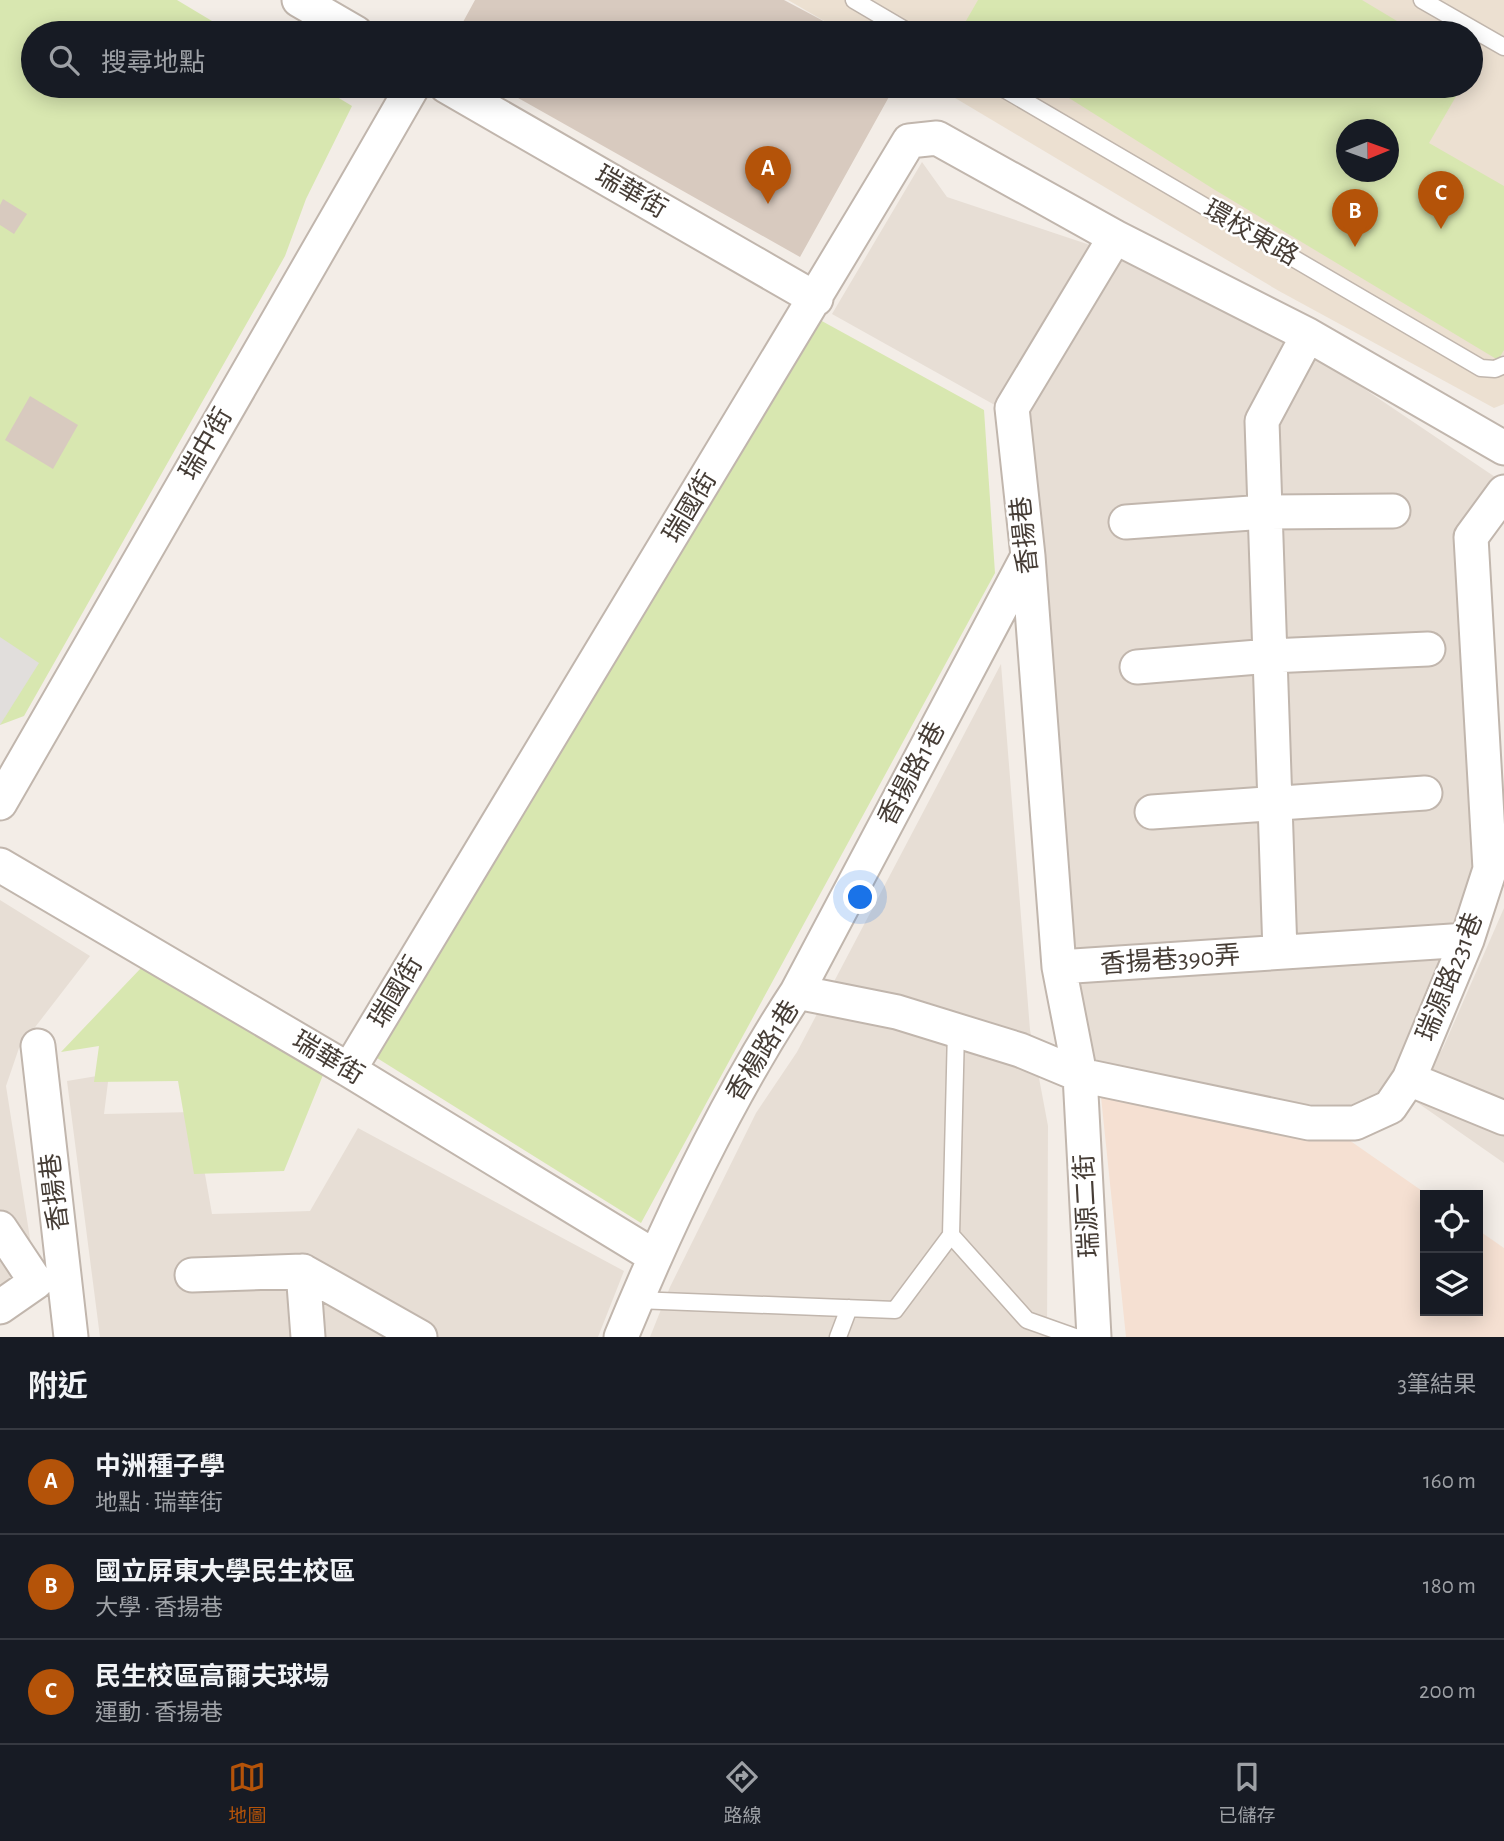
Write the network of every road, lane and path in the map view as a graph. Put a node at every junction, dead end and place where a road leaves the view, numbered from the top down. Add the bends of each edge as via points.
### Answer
1 (299, 0) edge
2 (853, 0) edge
3 (1422, 0) edge
4 (335, 21) edge
5 (889, 21) edge
6 (1459, 21) edge
7 (1483, 35) edge
8 (1504, 47) edge
9 (406, 98) edge
10 (467, 98) edge
11 (1019, 98) edge
12 (1115, 237) junction
13 (816, 299) junction
14 (1308, 335) junction
15 (1504, 365) edge
16 (1504, 448) edge
17 (1504, 492) edge
18 (1393, 511) dead end
19 (1265, 512) junction
20 (1126, 522) dead end
21 (1028, 556) junction
22 (1428, 649) dead end
23 (1270, 656) junction
24 (1137, 667) dead end
25 (1425, 793) dead end
26 (0, 803) edge
27 (1275, 804) junction
28 (1152, 812) dead end
29 (0, 865) edge
30 (1467, 940) junction
31 (1280, 953) junction
32 (1059, 967) junction
33 (797, 992) junction
34 (956, 1030) junction
35 (38, 1046) dead end
36 (349, 1070) junction
37 (1080, 1075) junction
38 (1409, 1079) junction
39 (1504, 1118) edge
40 (0, 1228) edge
41 (951, 1235) junction
42 (654, 1256) junction
43 (303, 1271) junction
44 (192, 1275) dead end
45 (636, 1300) junction
46 (0, 1307) edge
47 (849, 1308) junction
48 (71, 1337) edge
49 (308, 1337) edge
50 (420, 1337) edge
51 (621, 1337) edge
52 (838, 1337) edge
53 (1075, 1337) edge
54 (1094, 1337) edge

1 - 4 street
2 - 5 lane
3 - 6 lane
7 - 8 lane
9 - 26 street, 瑞中街
10 - 13 street, 瑞華街
11 - 15 lane, 環校東路 via 1480,368
12 - 13 street, 瑞國街 via 936,138 909,141
12 - 14 street
12 - 21 street, 香揚巷 via 1012,408
13 - 36 street, 瑞國街
14 - 16 street
14 - 19 street via 1262,421
17 - 30 street, 瑞源路231巷 via 1471,537 1490,869
18 - 19 street
19 - 20 street
19 - 23 street
21 - 32 street, 香揚巷
21 - 33 street, 香揚路1巷
22 - 23 street
23 - 24 street
23 - 27 street
25 - 27 street
27 - 28 street
27 - 31 street
29 - 36 street, 瑞華街
30 - 31 street, 香揚巷390弄
30 - 38 street, 瑞源路231巷
31 - 32 street, 香揚巷390弄
32 - 37 street, 香揚巷
33 - 34 street, 香楊路1巷 via 897,1012
33 - 42 street, 香楊路1巷 via 751,1061
34 - 37 street, 香楊路1巷
34 - 41 lane
35 - 48 street, 香揚巷
36 - 42 street, 瑞華街
37 - 38 street, 瑞源路231巷 via 1309,1123 1355,1123 1390,1107
37 - 54 street, 瑞源二街
38 - 39 street
40 - 46 street, 香揚巷 via 36,1282
41 - 47 lane via 895,1310
41 - 53 lane via 1027,1320
42 - 45 street, 香楊路1巷
43 - 44 street
43 - 49 street
43 - 50 street
45 - 47 lane
45 - 51 street, 香楊路1巷
47 - 52 lane

